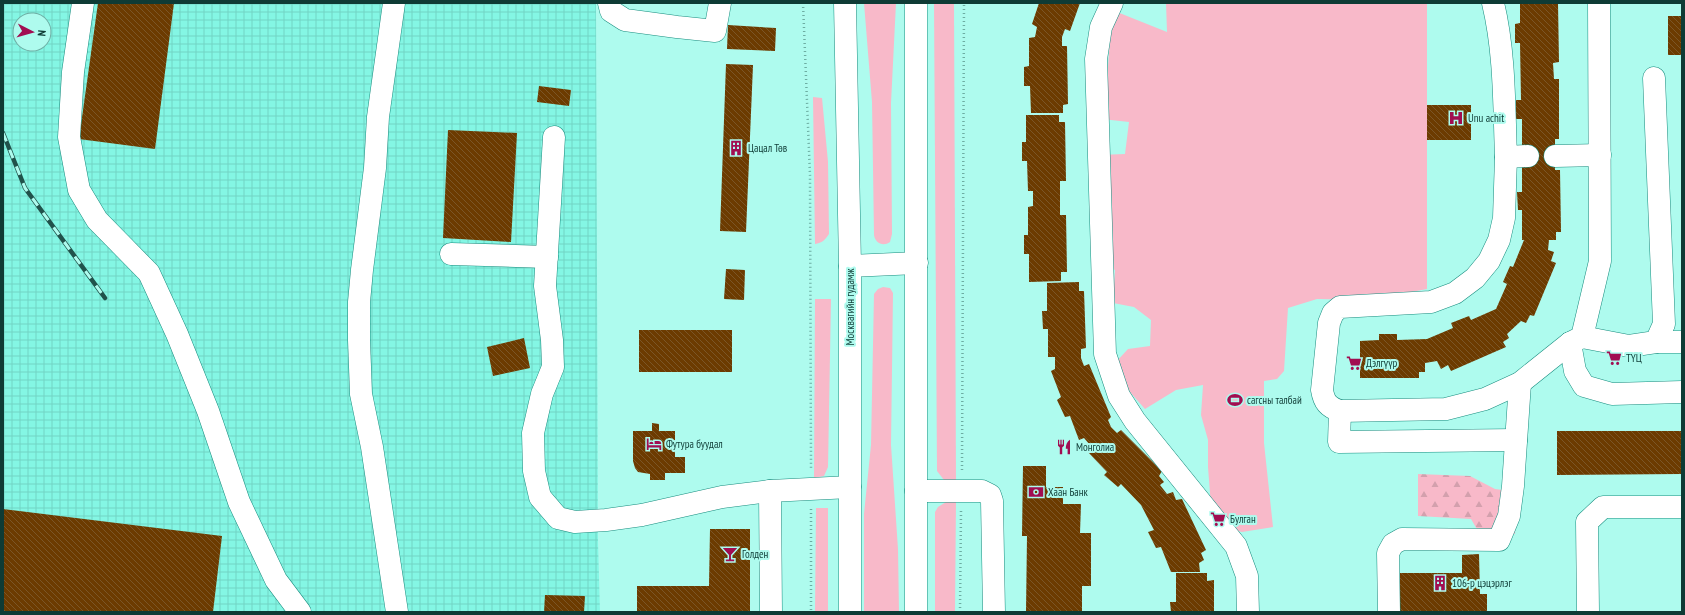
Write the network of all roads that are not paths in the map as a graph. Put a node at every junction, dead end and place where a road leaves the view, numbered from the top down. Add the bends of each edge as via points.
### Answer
1 (83, 3) edge
2 (394, 3) edge
3 (609, 3) edge
4 (720, 3) edge
5 (846, 3) edge
6 (916, 3) edge
7 (1112, 3) edge
8 (1494, 3) edge
9 (1598, 3) edge
10 (1654, 78) dead end
11 (554, 137) dead end
12 (1528, 156) dead end
13 (1555, 156) dead end
14 (1600, 156) junction
15 (1506, 157) junction
16 (451, 254) dead end
17 (547, 257) junction
18 (917, 263) junction
19 (850, 266) junction
20 (1576, 340) junction
21 (1656, 342) junction
22 (1682, 342) edge
23 (1520, 383) junction
24 (1682, 392) edge
25 (1340, 411) junction
26 (1516, 440) junction
27 (850, 487) junction
28 (770, 491) junction
29 (916, 491) junction
30 (1682, 507) edge
31 (300, 612) edge
32 (397, 612) edge
33 (771, 612) edge
34 (850, 612) edge
35 (916, 612) edge
36 (994, 612) edge
37 (1248, 612) edge
38 (1389, 612) edge
39 (1588, 612) edge

1 - 31 main road via 73,72 69,137 79,190 97,220 149,273 208,410 239,502 276,580
2 - 32 main road via 378,117 375,168 362,270 359,340 361,394 372,447
3 - 4 main road via 610,11 625,20 715,31
5 - 19 main road, Москвагийн гудамж
6 - 18 main road
7 - 37 main road via 1101,27 1096,59 1105,354 1119,396 1135,421 1236,546 1247,576
8 - 15 main road via 1499,27 1503,78
9 - 14 main road
10 - 21 main road via 1664,324
11 - 17 main road
12 - 15 main road
13 - 14 main road
14 - 20 main road via 1600,261
15 - 25 main road via 1504,218 1499,240 1489,261 1475,278 1455,293 1431,302 1340,307 1333,313 1329,323 1322,390 1324,401 1330,408
16 - 17 main road
17 - 28 main road via 545,286 552,340 552,367 542,394 533,432 534,471 540,497 558,518 575,522 606,520 649,514 722,497
18 - 19 main road
18 - 29 main road
19 - 27 main road, Москвагийн гудамж
20 - 21 main road via 1629,346
20 - 23 main road
20 - 24 main road via 1575,371 1584,386 1612,394
21 - 22 main road
23 - 25 main road via 1484,399 1446,409
23 - 26 main road
25 - 26 main road via 1339,442
26 - 38 main road via 1509,516 1499,540 1402,539 1393,544 1388,553
27 - 28 main road
27 - 34 main road, Москвагийн гудамж
28 - 33 main road
29 - 35 main road
29 - 36 main road via 982,491 990,494
30 - 39 main road via 1603,507 1587,522

